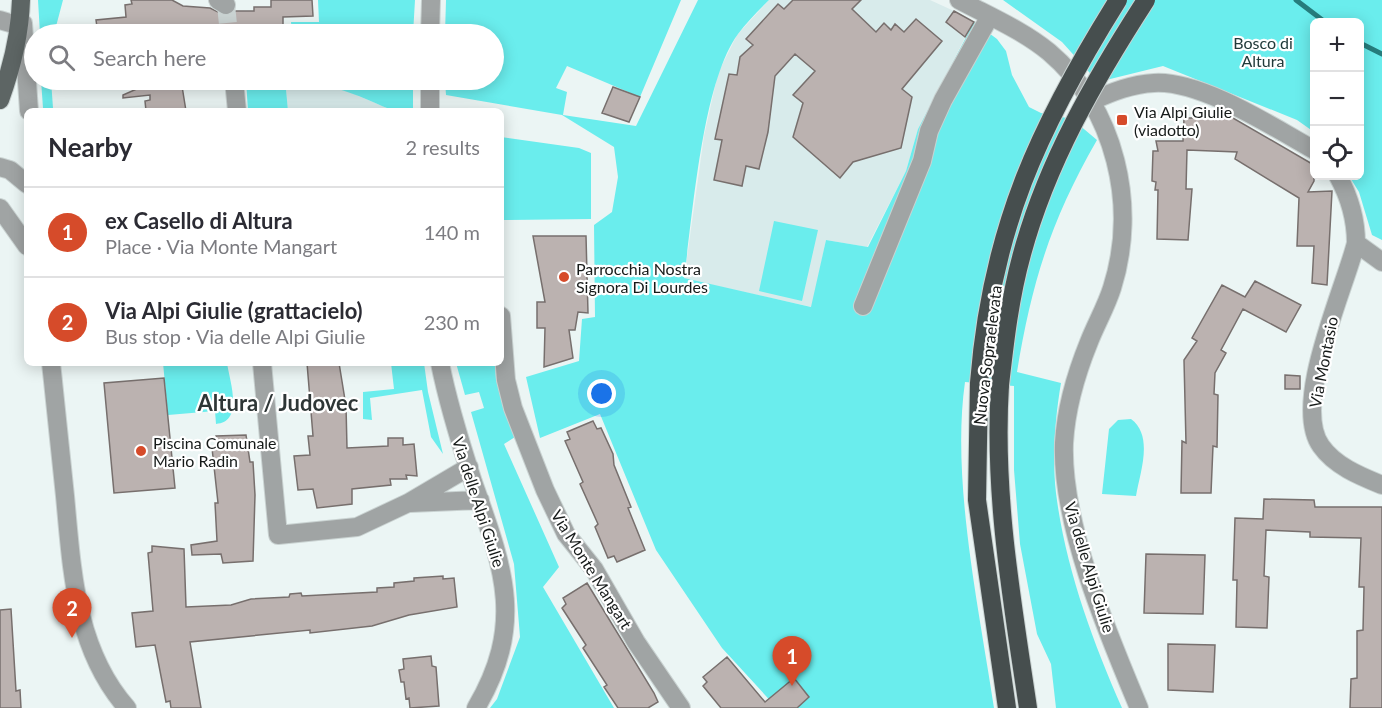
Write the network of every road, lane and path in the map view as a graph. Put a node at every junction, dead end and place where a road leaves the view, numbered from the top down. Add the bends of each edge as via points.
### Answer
1 (431, 0) edge
2 (958, 0) edge
3 (1118, 0) edge
4 (1146, 0) edge
5 (21, 1) edge
6 (990, 16) junction
7 (0, 20) edge
8 (430, 24) edge
9 (20, 26) junction
10 (24, 42) edge
11 (27, 90) edge
12 (235, 90) edge
13 (430, 90) edge
14 (0, 100) edge
15 (1092, 101) junction
16 (29, 108) edge
17 (237, 108) edge
18 (430, 108) edge
19 (1310, 148) edge
20 (0, 167) edge
21 (1340, 180) edge
22 (24, 182) edge
23 (0, 208) edge
24 (7, 225) edge
25 (24, 243) edge
26 (1356, 243) junction
27 (1382, 262) edge
28 (863, 306) dead end
29 (504, 354) edge
30 (51, 366) edge
31 (262, 366) edge
32 (441, 366) edge
33 (469, 467) junction
34 (1382, 484) edge
35 (480, 500) junction
36 (408, 503) junction
37 (127, 708) edge
38 (476, 708) edge
39 (681, 708) edge
40 (1007, 708) edge
41 (1028, 708) edge
42 (1139, 708) edge

1 - 8 street
2 - 6 street, Via delle Alpi Giulie
3 - 40 highway, Nuova Sopraelevata, bridge via 1053,110 1012,209 989,292 979,383 977,500
4 - 41 highway, Nuova Sopraelevata, bridge via 1085,99 1065,140 1038,208 1013,292 1000,385 997,443 1002,533
5 - 9 main road
5 - 10 street
6 - 15 street, Via delle Alpi Giulie via 1050,53
6 - 28 street via 929,130 922,161
7 - 9 street
9 - 14 main road
11 - 16 street
12 - 17 street
13 - 18 street
15 - 19 street via 1131,86 1156,82 1187,88 1242,110
15 - 42 street, Via delle Alpi Giulie via 1118,168 1124,230 1111,291 1089,343 1069,409 1064,443 1066,484 1071,517
20 - 22 street
21 - 26 street, Via Montasio via 1356,221
23 - 24 street
24 - 25 street
26 - 27 street
26 - 34 street, Via Montasio via 1328,322 1314,400 1315,432 1320,445 1335,460
29 - 39 street, Via Monte Mangart via 513,408 566,534 594,569
30 - 37 street via 80,617 102,669
31 - 36 street via 278,535 357,526
32 - 33 street, Via delle Alpi Giulie
33 - 35 street, Via delle Alpi Giulie
33 - 36 street
35 - 36 street
35 - 38 street, Via delle Alpi Giulie via 502,570 506,620 495,669

